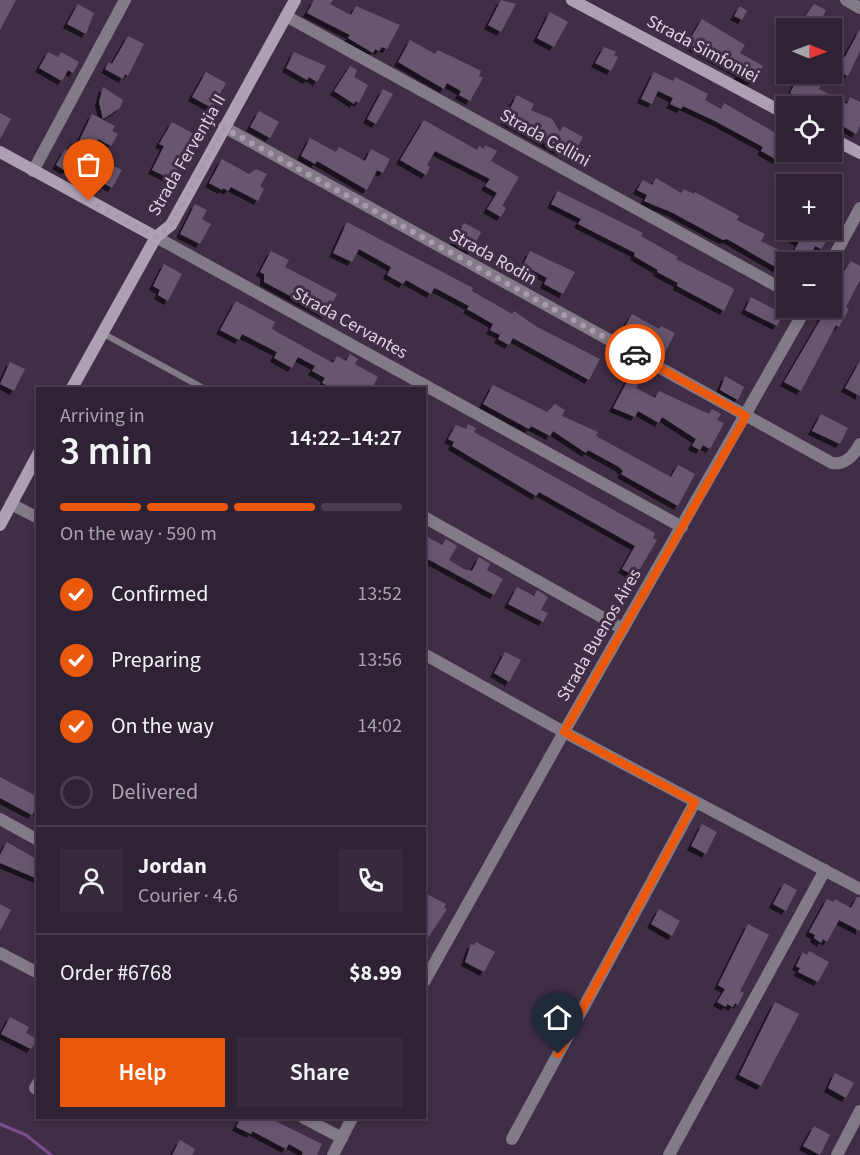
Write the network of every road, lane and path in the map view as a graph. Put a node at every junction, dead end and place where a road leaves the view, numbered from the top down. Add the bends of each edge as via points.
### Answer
1 (125, 0) edge
2 (295, 0) edge
3 (572, 0) edge
4 (846, 0) edge
5 (860, 8) edge
6 (286, 16) junction
7 (776, 109) edge
8 (224, 128) junction
9 (842, 143) edge
10 (859, 151) edge
11 (0, 152) edge
12 (33, 171) junction
13 (860, 208) edge
14 (156, 237) junction
15 (836, 252) edge
16 (776, 286) edge
17 (800, 318) edge
18 (102, 333) junction
19 (73, 387) edge
20 (200, 387) edge
21 (746, 416) junction
22 (860, 444) edge
23 (36, 458) edge
24 (11, 504) junction
25 (36, 517) edge
26 (426, 518) edge
27 (0, 525) edge
28 (682, 527) junction
29 (623, 628) junction
30 (426, 655) edge
31 (564, 732) junction
32 (695, 802) junction
33 (0, 819) edge
34 (36, 839) edge
35 (825, 870) junction
36 (860, 889) edge
37 (0, 953) edge
38 (36, 972) edge
39 (426, 978) edge
40 (860, 1111) edge
41 (306, 1119) edge
42 (352, 1119) edge
43 (342, 1138) junction
44 (512, 1138) dead end
45 (333, 1155) edge
46 (669, 1155) edge
47 (837, 1155) edge

1 - 12 street
2 - 6 street, Strada Fervenția II
3 - 7 street, Strada Simfoniei
4 - 5 street
6 - 8 street, Strada Fervenția II
6 - 16 street, Strada Cellini
8 - 14 street, Strada Fervenția II via 171,225
8 - 21 street, Strada Rodin
9 - 10 street
11 - 12 street, Strada Cervantes
12 - 14 street, Strada Cervantes
13 - 15 street
14 - 18 street, Strada Fervenția II
14 - 28 street, Strada Cervantes
17 - 21 street, Strada Buenos Aires
18 - 19 street, Strada Fervenția II
18 - 20 lane
21 - 22 street, Strada Rodin via 832,463 850,459
21 - 28 street, Strada Buenos Aires
23 - 24 street
24 - 25 street
24 - 27 street
26 - 29 street
28 - 29 street, Strada Buenos Aires
29 - 31 street, Strada Buenos Aires
30 - 31 street
31 - 32 street
31 - 39 street, Strada Buenos Aires
32 - 35 street
32 - 44 street
33 - 34 street
35 - 36 street
35 - 46 street
37 - 38 street
40 - 47 street
41 - 43 street
42 - 43 street
43 - 45 street

